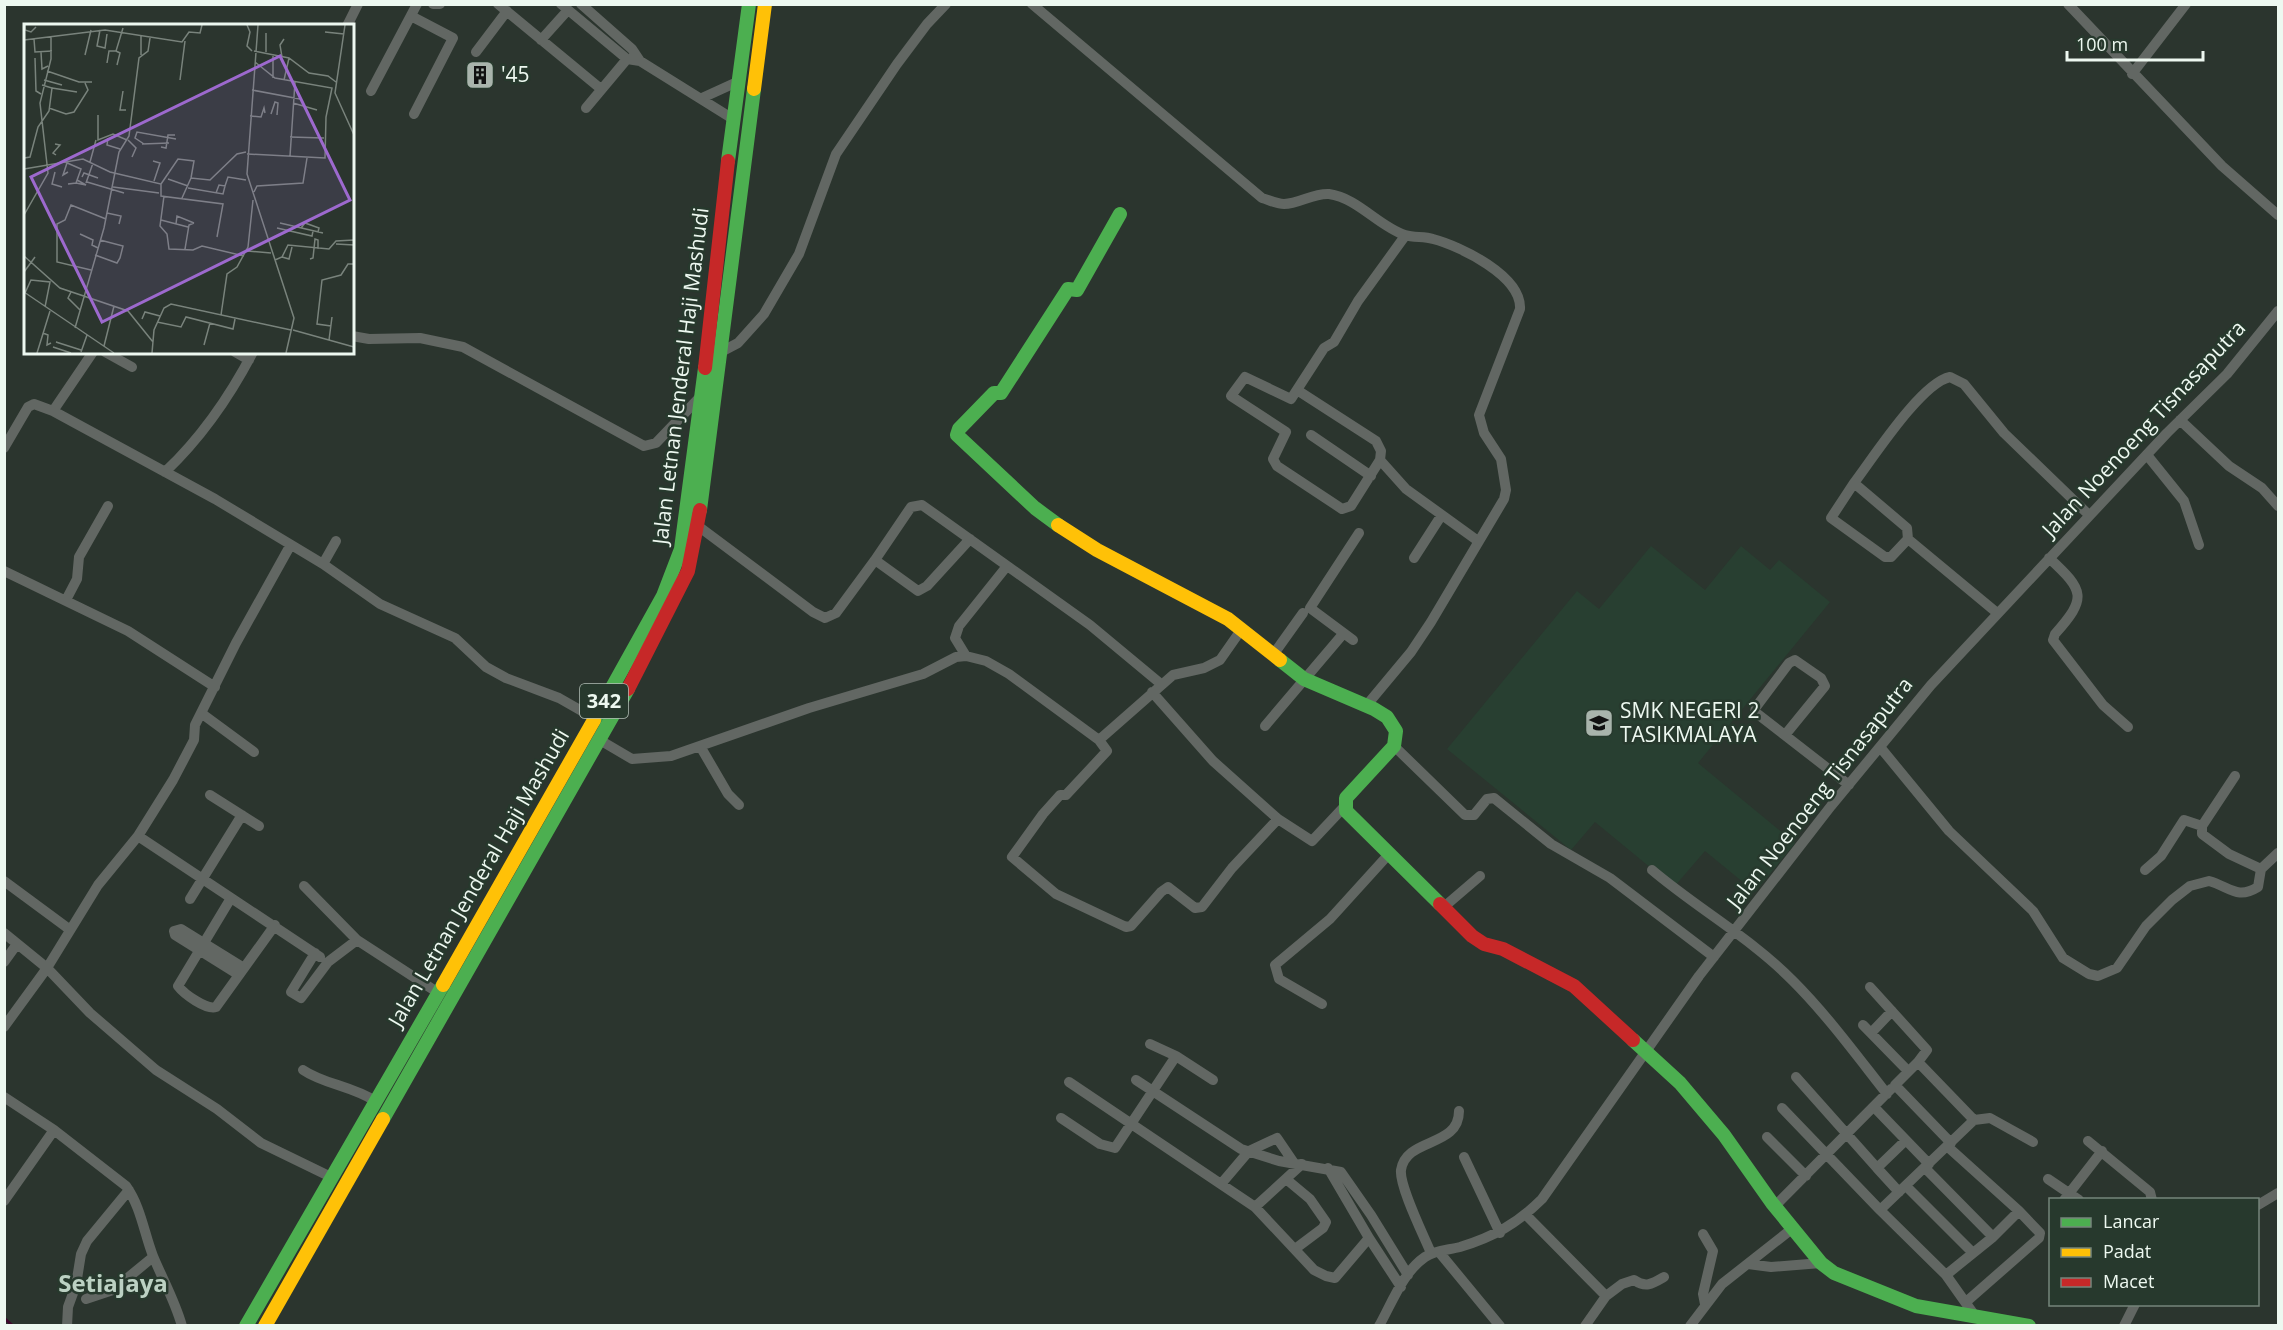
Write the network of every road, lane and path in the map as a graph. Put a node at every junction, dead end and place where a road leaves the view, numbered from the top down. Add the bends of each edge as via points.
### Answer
1 (358, 4) edge
2 (417, 4) edge
3 (433, 4) edge
4 (440, 4) edge
5 (581, 4) edge
6 (749, 4) edge
7 (765, 4) edge
8 (946, 4) edge
9 (1032, 4) edge
10 (2068, 4) edge
11 (2186, 4) edge
12 (564, 7) edge
13 (503, 8) edge
14 (411, 16) junction
15 (348, 24) edge
16 (541, 40) junction
17 (476, 52) dead end
18 (627, 59) junction
19 (640, 61) junction
20 (2132, 74) junction
21 (737, 82) junction
22 (601, 89) junction
23 (371, 91) dead end
24 (702, 98) junction
25 (586, 108) dead end
26 (414, 114) dead end
27 (733, 119) junction
28 (1120, 214) dead end
29 (2278, 215) edge
30 (1405, 236) junction
31 (2278, 311) edge
32 (354, 336) edge
33 (719, 353) junction
34 (92, 354) edge
35 (109, 354) edge
36 (251, 356) edge
37 (132, 366) dead end
38 (1297, 390) junction
39 (702, 396) junction
40 (53, 411) junction
41 (2180, 420) junction
42 (1311, 435) dead end
43 (4, 448) edge
44 (2147, 455) junction
45 (1380, 460) junction
46 (165, 472) junction
47 (1371, 476) junction
48 (1854, 483) junction
49 (108, 506) dead end
50 (2278, 506) edge
51 (2089, 515) junction
52 (1441, 516) junction
53 (698, 526) junction
54 (1359, 533) dead end
55 (970, 539) junction
56 (1908, 539) junction
57 (336, 541) dead end
58 (1478, 541) junction
59 (2199, 545) dead end
60 (291, 546) junction
61 (1414, 558) dead end
62 (2049, 558) junction
63 (875, 560) junction
64 (323, 564) junction
65 (1007, 566) junction
66 (4, 571) edge
67 (66, 600) junction
68 (1996, 612) junction
69 (1303, 613) dead end
70 (1241, 630) junction
71 (1343, 634) junction
72 (1353, 640) dead end
73 (1273, 655) junction
74 (966, 656) junction
75 (628, 658) junction
76 (641, 666) junction
77 (1304, 679) junction
78 (1161, 684) junction
79 (215, 687) junction
80 (1152, 692) junction
81 (1366, 706) junction
82 (201, 713) junction
83 (594, 717) junction
84 (1265, 726) dead end
85 (2128, 727) dead end
86 (1785, 735) junction
87 (598, 739) junction
88 (1099, 740) junction
89 (700, 746) junction
90 (1394, 746) junction
91 (1880, 747) junction
92 (254, 752) dead end
93 (2235, 776) dead end
94 (1849, 785) junction
95 (210, 795) dead end
96 (739, 805) dead end
97 (1344, 807) junction
98 (242, 815) junction
99 (1278, 819) junction
100 (260, 826) dead end
101 (2202, 826) junction
102 (138, 836) junction
103 (2278, 853) edge
104 (1389, 854) junction
105 (2261, 869) junction
106 (1652, 870) dead end
107 (2145, 870) dead end
108 (1479, 876) dead end
109 (203, 878) junction
110 (4, 880) edge
111 (304, 886) dead end
112 (231, 898) junction
113 (190, 899) dead end
114 (1445, 906) junction
115 (275, 925) junction
116 (69, 929) junction
117 (1735, 931) junction
118 (4, 933) edge
119 (357, 940) junction
120 (17, 944) junction
121 (202, 946) junction
122 (315, 953) junction
123 (1714, 957) junction
124 (4, 962) edge
125 (328, 962) junction
126 (47, 968) junction
127 (242, 972) junction
128 (1870, 987) dead end
129 (437, 992) junction
130 (1322, 1004) dead end
131 (1892, 1011) junction
132 (4, 1027) edge
133 (1150, 1044) dead end
134 (1645, 1050) junction
135 (1176, 1056) junction
136 (1918, 1062) junction
137 (303, 1070) dead end
138 (1908, 1071) junction
139 (1796, 1077) dead end
140 (1136, 1080) dead end
141 (1213, 1080) dead end
142 (1069, 1082) dead end
143 (1896, 1085) junction
144 (1154, 1091) junction
145 (1887, 1094) junction
146 (4, 1097) edge
147 (375, 1101) junction
148 (1874, 1107) junction
149 (1782, 1108) dead end
150 (1459, 1111) dead end
151 (1061, 1118) dead end
152 (1974, 1120) junction
153 (1132, 1125) junction
154 (54, 1130) junction
155 (1846, 1135) junction
156 (1767, 1137) dead end
157 (1905, 1141) junction
158 (2088, 1141) dead end
159 (2033, 1142) dead end
160 (1950, 1145) junction
161 (1249, 1151) junction
162 (2102, 1151) junction
163 (1827, 1156) junction
164 (1464, 1157) dead end
165 (1298, 1164) junction
166 (1927, 1166) junction
167 (1328, 1168) junction
168 (1877, 1168) junction
169 (1806, 1176) junction
170 (331, 1177) junction
171 (1286, 1179) junction
172 (2048, 1179) dead end
173 (1221, 1184) junction
174 (1903, 1189) junction
175 (129, 1190) junction
176 (2278, 1193) edge
177 (1358, 1195) junction
178 (2071, 1197) edge
179 (2152, 1198) edge
180 (4, 1201) edge
181 (1348, 1202) junction
182 (2259, 1204) edge
183 (1775, 1206) junction
184 (1256, 1207) junction
185 (1880, 1210) junction
186 (2019, 1211) junction
187 (1371, 1215) junction
188 (1526, 1215) junction
189 (1360, 1222) junction
190 (1793, 1228) junction
191 (1500, 1233) junction
192 (1702, 1234) dead end
193 (1993, 1237) junction
194 (1370, 1238) junction
195 (1295, 1249) junction
196 (1435, 1253) junction
197 (1973, 1254) junction
198 (153, 1257) junction
199 (1821, 1263) junction
200 (1748, 1264) junction
201 (1408, 1275) junction
202 (1946, 1275) junction
203 (1664, 1277) dead end
204 (1401, 1287) junction
205 (1606, 1296) junction
206 (86, 1299) dead end
207 (1966, 1302) junction
208 (1704, 1304) junction
209 (2134, 1306) edge
210 (1975, 1316) junction
211 (67, 1326) edge
212 (182, 1326) edge
213 (246, 1326) edge
214 (265, 1326) edge
215 (1379, 1326) edge
216 (1500, 1326) edge
217 (1585, 1326) edge
218 (1690, 1326) edge
219 (2029, 1326) edge
220 (2124, 1326) edge

1 - 15 street
2 - 14 street
3 - 4 street
5 - 19 street via 632,49
6 - 21 main road, Jalan Letnan Jenderal Haji Mashudi / 342
7 - 33 main road, Jalan Letnan Jenderal Haji Mashudi / 342
8 - 33 street via 897,64 836,154 799,254 764,314 738,343
9 - 30 street via 1262,198 1284,204 1333,195 1350,201
10 - 20 street
11 - 20 street
12 - 16 street
12 - 18 street
13 - 16 street
13 - 17 street
14 - 23 street
14 - 26 street via 453,38
16 - 22 street
18 - 19 street
18 - 22 street
19 - 24 street
20 - 29 street via 2222,166
21 - 24 street
21 - 27 main road, Jalan Letnan Jenderal Haji Mashudi / 342
22 - 25 street
24 - 27 street
27 - 39 main road, Jalan Letnan Jenderal Haji Mashudi / 342
28 - 70 main road via 1077,290 1068,289 1001,393 994,393 957,435 1062,528 1228,619
30 - 38 street
30 - 58 street via 1432,238 1456,247 1491,267 1512,285 1519,298 1520,309 1479,414 1484,433 1501,459 1506,490
31 - 41 street, Jalan Noenoeng Tisnasaputra via 2227,374
32 - 39 street via 420,338 463,347 644,446 656,443
33 - 53 main road, Jalan Letnan Jenderal Haji Mashudi / 342
34 - 40 street
35 - 37 street
36 - 46 street via 212,420
38 - 45 street via 1376,441
38 - 47 street via 1288,400 1245,377 1231,396 1284,429 1273,461 1336,506 1347,510
39 - 75 main road, Jalan Letnan Jenderal Haji Mashudi / 342 via 681,549 663,596
40 - 43 street via 34,404 28,407
40 - 46 street
41 - 44 street, Jalan Noenoeng Tisnasaputra
41 - 50 street
42 - 47 street
44 - 51 street, Jalan Noenoeng Tisnasaputra
44 - 59 street via 2184,501
45 - 47 street
45 - 52 street via 1406,489
46 - 60 street
48 - 51 street via 1912,406 1937,382 1950,377 1964,384 2004,433
48 - 56 street via 1907,528
48 - 56 street via 1832,514 1833,520 1887,558
49 - 67 street via 79,557 77,579
51 - 62 street, Jalan Noenoeng Tisnasaputra
52 - 58 street
52 - 61 street
53 - 63 street via 822,617 836,613
53 - 76 main road, Jalan Letnan Jenderal Haji Mashudi / 342 via 678,596
54 - 71 street via 1310,608
55 - 63 street via 918,591
55 - 63 street via 918,504 910,507
55 - 65 street
56 - 68 street
57 - 64 street
58 - 81 street via 1411,652
60 - 64 street
60 - 79 street
62 - 68 street, Jalan Noenoeng Tisnasaputra
62 - 85 street via 2072,582 2077,599 2077,608 2054,640 2103,705
64 - 83 street via 380,604 455,638 486,667
65 - 74 street via 959,626 956,642
65 - 78 street via 1090,625
66 - 67 street
67 - 79 street via 128,631
68 - 91 street, Jalan Noenoeng Tisnasaputra
69 - 73 street
70 - 73 main road
70 - 78 street via 1213,665 1173,675
71 - 72 street
71 - 77 street
73 - 77 main road
74 - 88 street via 986,661 1009,674
74 - 89 street via 923,674
75 - 76 main road
75 - 83 main road, Jalan Letnan Jenderal Haji Mashudi / 342
76 - 87 main road, Jalan Letnan Jenderal Haji Mashudi / 342
77 - 81 main road
77 - 84 street
78 - 80 street
79 - 82 street
80 - 88 street
80 - 99 street via 1213,761
81 - 90 main road via 1392,724 1396,731
82 - 92 street
82 - 102 street via 191,746
83 - 129 main road, Jalan Letnan Jenderal Haji Mashudi / 342
86 - 86 street via 1825,686 1821,678 1795,660 1755,708
86 - 94 street
87 - 89 street via 623,756 642,760
87 - 214 main road, Jalan Letnan Jenderal Haji Mashudi / 342
88 - 99 street via 1107,752 1066,795 1060,795 1012,857 1056,894 1120,926 1131,926 1168,887 1201,909 1232,868
89 - 96 street via 728,794
90 - 97 main road via 1352,791
90 - 123 street via 1465,815 1474,814 1487,799 1494,798 1551,844 1610,878
91 - 94 street, Jalan Noenoeng Tisnasaputra
91 - 105 street via 1949,831 2033,911 2063,958 2089,974 2098,976 2117,968 2146,926 2190,886 2209,881 2237,893 2248,893 2258,887
93 - 101 street
94 - 117 street, Jalan Noenoeng Tisnasaputra
95 - 98 street
97 - 99 street via 1312,841
97 - 104 main road
98 - 100 street
98 - 109 street
101 - 105 street via 2202,834 2229,855
101 - 107 street via 2184,820 2161,856
102 - 109 street
102 - 116 street
103 - 105 street
104 - 114 main road
104 - 130 street via 1330,919 1275,965 1279,979
106 - 117 street via 1701,910
108 - 114 street
109 - 112 street
109 - 113 street
110 - 116 street
111 - 119 street
112 - 115 street
112 - 121 street
114 - 134 main road via 1478,941 1503,949 1574,986
115 - 122 street
115 - 127 street
116 - 126 street
117 - 123 street, Jalan Noenoeng Tisnasaputra
117 - 145 street via 1793,981
118 - 120 street
119 - 125 street
119 - 129 street
120 - 124 street
120 - 126 street
121 - 127 street
121 - 127 street via 179,988 213,1009
122 - 125 street
122 - 125 street via 295,983 291,992 294,995 301,998
123 - 134 street, Jalan Noenoeng Tisnasaputra
126 - 132 street
126 - 170 street via 90,1013 156,1070 261,1143
128 - 131 street
129 - 147 main road, Jalan Letnan Jenderal Haji Mashudi / 342
131 - 136 street via 1927,1050
131 - 138 street via 1867,1029
133 - 135 street
134 - 183 main road via 1725,1135
134 - 188 street, Jalan Noenoeng Tisnasaputra via 1571,1160
135 - 141 street
135 - 144 street
136 - 138 street
136 - 152 street
137 - 147 street via 356,1089
138 - 143 street
139 - 155 street
140 - 144 street
142 - 153 street
143 - 145 street
143 - 160 street
144 - 153 street
144 - 161 street
145 - 148 street
146 - 154 street
147 - 170 main road, Jalan Letnan Jenderal Haji Mashudi / 342
148 - 155 street
148 - 157 street
149 - 163 street
150 - 196 street via 1448,1136 1408,1155 1401,1169 1402,1182
151 - 153 street via 1109,1148 1119,1144
152 - 159 street via 1990,1118
152 - 160 street
153 - 173 street
154 - 175 street
154 - 180 street
155 - 163 street
155 - 168 street
156 - 169 street
157 - 166 street
157 - 168 street
158 - 162 street
160 - 166 street
160 - 186 street
161 - 165 street
161 - 165 street via 1279,1138
161 - 173 street
162 - 178 street
162 - 179 street via 2150,1192
163 - 169 street
163 - 185 street
164 - 191 street
165 - 167 street
165 - 171 street
166 - 174 street
166 - 193 street
167 - 177 street via 1341,1172
167 - 181 street
168 - 174 street
169 - 183 street
170 - 213 main road, Jalan Letnan Jenderal Haji Mashudi / 342
171 - 184 street
171 - 195 street via 1310,1199 1326,1222
172 - 178 street
173 - 184 street
174 - 185 street
174 - 197 street
175 - 198 street
175 - 211 street via 81,1254
176 - 182 street
177 - 181 street
177 - 187 street
181 - 189 street
183 - 190 main road
184 - 195 street
185 - 202 street
186 - 193 street
186 - 207 street via 2039,1230 2039,1238
187 - 189 street
187 - 201 street
188 - 191 street, Jalan Noenoeng Tisnasaputra
188 - 205 street
189 - 194 street
190 - 199 main road
190 - 200 street
191 - 196 street, Jalan Noenoeng Tisnasaputra
192 - 208 street via 1713,1251
193 - 197 street
194 - 195 street via 1335,1278 1320,1274
194 - 204 street
196 - 201 street, Jalan Noenoeng Tisnasaputra via 1422,1258
196 - 216 street
197 - 202 street
198 - 206 street via 113,1290
198 - 212 street
199 - 200 street
199 - 210 main road via 1847,1280 1916,1306
200 - 208 street
201 - 204 street, Jalan Noenoeng Tisnasaputra
202 - 207 street
203 - 205 street via 1650,1286 1634,1280
204 - 215 street, Jalan Noenoeng Tisnasaputra
205 - 217 street
207 - 210 street
208 - 218 street
209 - 220 street
210 - 219 main road

